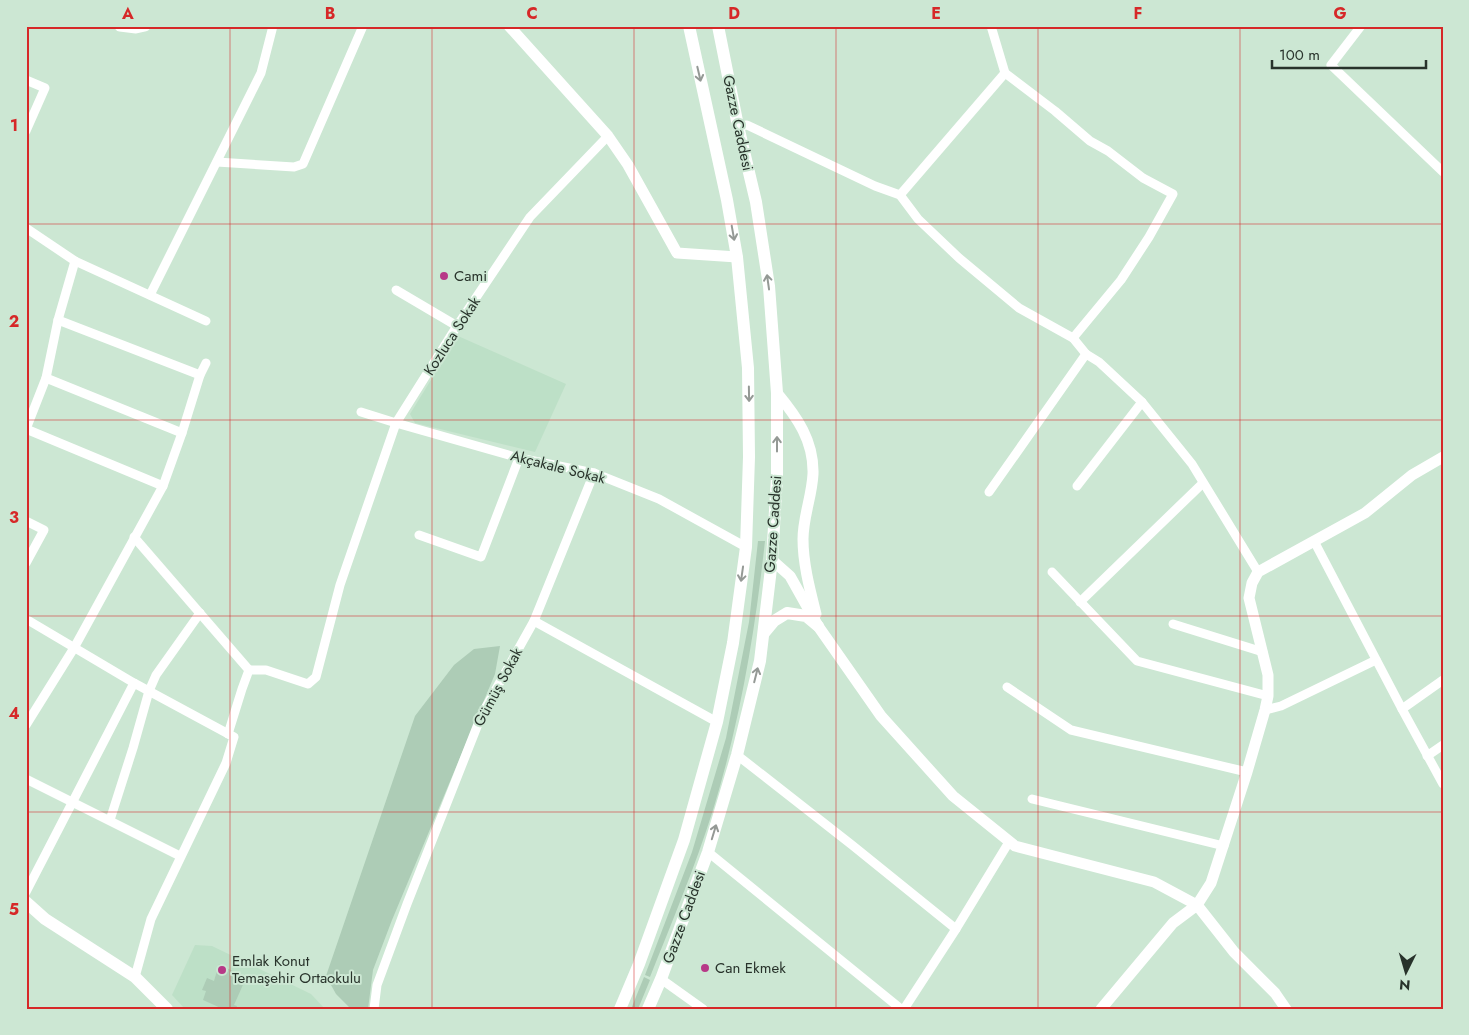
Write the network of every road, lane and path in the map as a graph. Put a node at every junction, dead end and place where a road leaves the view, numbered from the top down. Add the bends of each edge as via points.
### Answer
1 (120, 26) edge
2 (145, 26) edge
3 (273, 26) edge
4 (363, 26) edge
5 (508, 26) edge
6 (689, 26) edge
7 (718, 26) edge
8 (990, 26) edge
9 (1361, 26) edge
10 (1005, 73) junction
11 (26, 80) edge
12 (738, 126) junction
13 (26, 131) edge
14 (608, 136) junction
15 (217, 162) junction
16 (1443, 172) edge
17 (900, 195) junction
18 (26, 228) edge
19 (737, 257) junction
20 (75, 260) junction
21 (396, 290) dead end
22 (150, 295) junction
23 (58, 320) junction
24 (206, 321) dead end
25 (457, 326) junction
26 (1073, 338) junction
27 (1086, 354) junction
28 (206, 362) dead end
29 (200, 375) junction
30 (46, 378) junction
31 (777, 393) junction
32 (1142, 402) junction
33 (360, 412) dead end
34 (396, 424) junction
35 (26, 429) edge
36 (182, 433) junction
37 (1443, 456) edge
38 (519, 458) junction
39 (594, 473) junction
40 (1203, 483) junction
41 (163, 486) junction
42 (1077, 486) dead end
43 (989, 492) dead end
44 (26, 521) edge
45 (419, 535) dead end
46 (134, 537) junction
47 (1314, 542) junction
48 (746, 547) junction
49 (772, 560) junction
50 (26, 564) edge
51 (1052, 572) dead end
52 (1258, 572) junction
53 (1080, 602) junction
54 (200, 613) junction
55 (26, 618) edge
56 (534, 621) junction
57 (1173, 624) dead end
58 (818, 626) junction
59 (764, 634) junction
60 (74, 648) junction
61 (1263, 652) junction
62 (1376, 660) junction
63 (249, 670) junction
64 (1443, 680) edge
65 (134, 683) junction
66 (1007, 687) dead end
67 (149, 691) junction
68 (1268, 696) junction
69 (1402, 709) junction
70 (1266, 710) junction
71 (717, 722) junction
72 (26, 725) edge
73 (228, 734) junction
74 (1443, 745) edge
75 (737, 755) junction
76 (1427, 756) junction
77 (1247, 772) junction
78 (26, 778) edge
79 (1443, 784) edge
80 (1032, 799) dead end
81 (73, 802) junction
82 (110, 820) junction
83 (1009, 842) junction
84 (1224, 846) junction
85 (708, 852) junction
86 (180, 856) junction
87 (26, 892) edge
88 (26, 902) edge
89 (1197, 905) junction
90 (956, 929) junction
91 (135, 977) junction
92 (661, 979) junction
93 (167, 1009) edge
94 (374, 1009) edge
95 (620, 1009) edge
96 (648, 1009) edge
97 (704, 1009) edge
98 (903, 1009) edge
99 (1101, 1009) edge
100 (1286, 1009) edge

1 - 2 street
3 - 15 street via 261,73
4 - 15 street via 303,164 294,168
5 - 14 street
6 -> 19 main road, Gazze Caddesi
7 - 12 main road, Gazze Caddesi
8 - 10 street
9 - 16 street via 1331,64
10 - 17 street
10 - 26 street via 1090,141 1143,178 1173,194 1121,280
11 - 13 street via 45,88
12 - 17 street via 747,125
31 -> 12 main road, Gazze Caddesi via 769,286 756,202
14 - 19 street via 677,253
14 - 25 street, Kozluca Sokak via 530,217
15 - 22 street
17 - 26 street via 918,220 1019,308
18 - 20 street
19 -> 48 main road, Gazze Caddesi via 748,368 750,457
20 - 22 street
20 - 23 street
21 - 25 street
22 - 24 street
23 - 29 street
23 - 30 street
25 - 34 street, Kozluca Sokak
26 - 27 street
27 - 32 street
27 - 43 street
28 - 29 street
29 - 36 street
30 - 35 street
30 - 36 street
49 -> 31 main road, Gazze Caddesi via 777,477
31 - 58 street via 801,424 810,446 813,474 803,538
32 - 40 street via 1192,464
32 - 42 street
33 - 34 street, Akçakale Sokak
34 - 38 street, Akçakale Sokak
34 - 63 street, Kozluca Sokak via 340,585 316,677 308,684 266,670
35 - 41 street
36 - 41 street
37 - 47 street via 1412,475 1364,513
38 - 39 street, Akçakale Sokak
38 - 45 street via 480,557
39 - 48 street, Akçakale Sokak via 658,499
39 - 56 street, Gümüş Sokak
40 - 52 street
40 - 53 street
41 - 46 street
44 - 50 street via 44,530
46 - 54 street
46 - 60 street
47 - 52 street
47 - 62 street
48 -> 71 main road, Gazze Caddesi via 733,643
49 - 58 street via 790,576
49 - 59 main road, Gazze Caddesi
51 - 53 street
52 - 61 street via 1249,598
53 - 68 street via 1137,661
54 - 63 street
54 - 67 street via 156,675
55 - 60 street
56 - 71 street
56 - 94 street, Gümüş Sokak via 482,714 407,904 378,985
57 - 61 street
58 - 59 main road via 806,616 787,613 774,621
58 - 83 street via 881,716 953,796
75 -> 59 main road, Gazze Caddesi
60 - 65 street
60 - 72 street
61 - 68 street
62 - 69 street
62 - 70 street
63 - 73 street
64 - 69 street
65 - 67 street
65 - 81 street
66 - 77 street via 1071,730
67 - 73 street
67 - 82 street
68 - 70 street
69 - 76 street
70 - 77 street
71 - 95 main road, Gazze Caddesi via 684,840 640,964
73 - 86 street via 234,737 226,763
74 - 76 street
85 -> 75 main road, Gazze Caddesi
75 - 90 street
76 - 79 street
77 - 84 street
78 - 81 street
80 - 84 street
81 - 82 street
81 - 87 street
82 - 86 street
83 - 89 street via 1014,846 1154,882
83 - 90 street
84 - 89 street via 1211,883
85 - 92 main road, Gazze Caddesi
85 - 98 street
86 - 91 street via 151,919
88 - 91 main road via 45,920
89 - 99 street via 1173,923
89 - 100 street via 1234,952 1276,993
90 - 98 street
91 - 93 main road
92 - 96 main road, Gazze Caddesi
92 - 97 street

